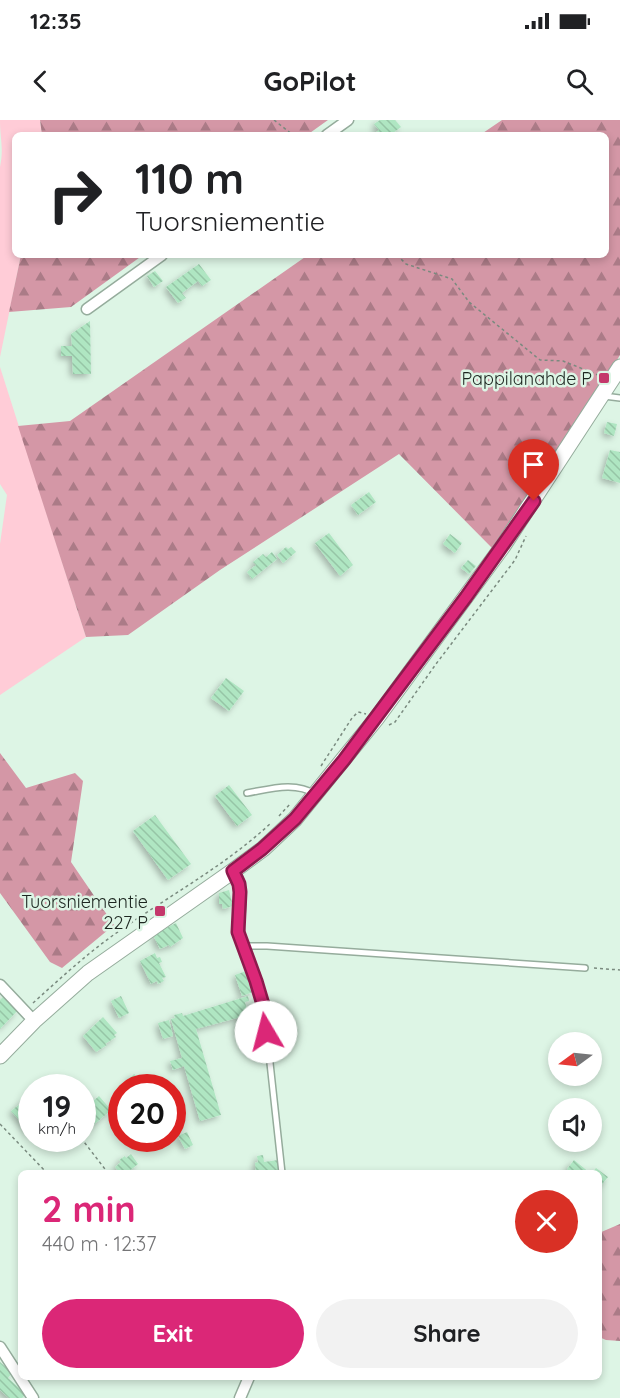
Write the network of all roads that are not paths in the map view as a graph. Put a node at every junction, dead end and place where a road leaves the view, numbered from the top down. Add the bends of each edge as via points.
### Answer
1 (348, 120) edge
2 (331, 132) edge
3 (158, 258) edge
4 (87, 309) dead end
5 (620, 367) edge
6 (603, 396) junction
7 (620, 398) edge
8 (247, 793) dead end
9 (316, 794) junction
10 (233, 871) junction
11 (244, 946) junction
12 (585, 968) road end
13 (0, 985) edge
14 (29, 1016) junction
15 (0, 1056) edge
16 (282, 1170) edge
17 (0, 1347) edge
18 (18, 1375) edge
19 (21, 1380) edge
20 (248, 1380) edge
21 (33, 1398) edge
22 (240, 1398) edge

1 - 2 street
3 - 4 street
5 - 6 main road
6 - 7 lane
6 - 9 main road via 503,546
8 - 9 lane via 291,786 305,787
9 - 10 main road via 276,837
10 - 11 street via 239,884 238,932
10 - 14 main road
11 - 12 lane
11 - 16 lane via 264,1008
13 - 14 street
14 - 15 main road
17 - 18 street
19 - 21 street
20 - 22 street

